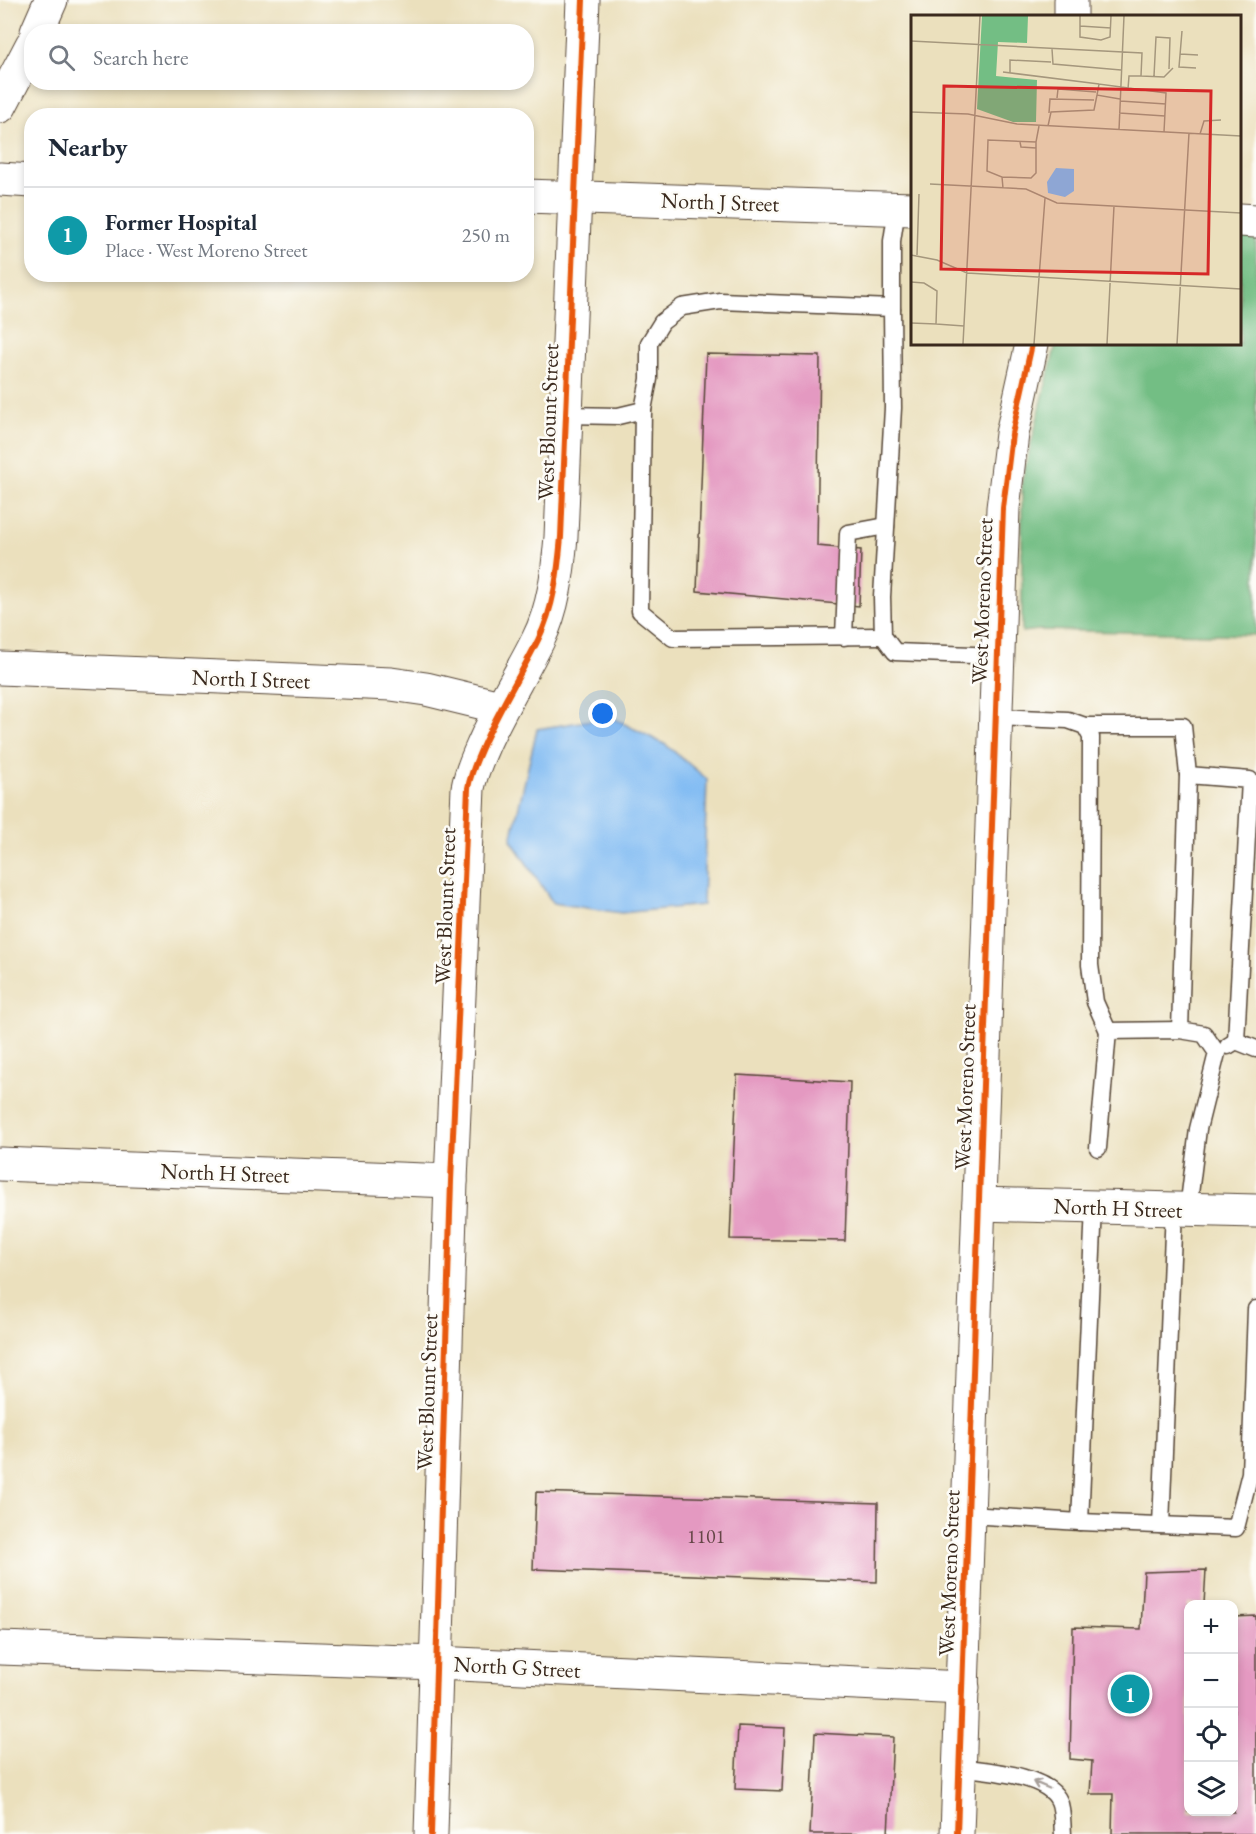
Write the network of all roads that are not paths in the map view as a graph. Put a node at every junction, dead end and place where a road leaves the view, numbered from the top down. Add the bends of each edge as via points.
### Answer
1 (51, 0) edge
2 (583, 0) edge
3 (41, 24) edge
4 (24, 60) edge
5 (0, 106) edge
6 (0, 179) edge
7 (24, 180) edge
8 (534, 196) edge
9 (576, 198) junction
10 (905, 208) edge
11 (1241, 220) edge
12 (1256, 221) edge
13 (892, 308) junction
14 (1032, 345) edge
15 (643, 411) junction
16 (566, 415) junction
17 (886, 526) junction
18 (883, 636) junction
19 (844, 637) junction
20 (998, 656) junction
21 (0, 668) edge
22 (500, 707) junction
23 (996, 717) junction
24 (1085, 726) junction
25 (1188, 775) junction
26 (1180, 1030) junction
27 (1108, 1031) junction
28 (1236, 1041) junction
29 (1256, 1049) edge
30 (1217, 1053) junction
31 (1098, 1148) dead end
32 (0, 1164) edge
33 (451, 1181) junction
34 (979, 1204) junction
35 (1094, 1207) junction
36 (1181, 1209) junction
37 (1256, 1211) edge
38 (1256, 1309) edge
39 (969, 1515) junction
40 (1080, 1522) junction
41 (1161, 1525) junction
42 (0, 1648) edge
43 (437, 1663) junction
44 (963, 1688) junction
45 (959, 1767) junction
46 (431, 1834) edge
47 (957, 1834) edge
48 (1063, 1834) edge

1 - 3 street
2 - 9 street, West Blount Street
4 - 5 street
6 - 7 street
8 - 9 street, North J Street
9 - 10 street, North J Street
9 - 16 street, West Blount Street
10 - 13 lane via 892,241
11 - 12 street
13 - 15 lane via 720,301 682,307 662,322 649,343 649,379
13 - 17 lane via 893,408
14 - 20 street, West Moreno Street via 1012,434 1004,508
15 - 16 lane via 618,416
15 - 19 lane via 640,611 673,638
16 - 22 street, West Blount Street via 561,537 550,610 540,638
17 - 18 lane
17 - 19 lane via 848,533
18 - 19 lane
18 - 20 lane via 895,652
20 - 23 street, West Moreno Street
21 - 22 street, North I Street via 391,684
22 - 33 street, West Blount Street via 470,774 468,788
23 - 24 lane via 1068,720
23 - 34 street, West Moreno Street
24 - 25 lane via 1183,726
24 - 27 lane via 1092,736 1090,965 1095,1002
25 - 26 lane
25 - 28 lane via 1250,780
26 - 27 lane
26 - 30 lane via 1204,1034
27 - 31 lane
28 - 29 lane
28 - 30 lane
30 - 36 lane
32 - 33 street, North H Street
33 - 43 street, West Blount Street
34 - 35 street, North H Street
34 - 39 street, West Moreno Street
35 - 36 street, North H Street
35 - 40 lane
36 - 37 street, North H Street
36 - 41 lane
38 - 41 lane via 1250,1473 1236,1528
39 - 40 lane
39 - 44 street, West Moreno Street
40 - 41 lane
42 - 43 street, North G Street
43 - 44 street, North G Street
43 - 46 street, West Blount Street
44 - 45 street, West Moreno Street
45 - 47 street, West Moreno Street
48 -> 45 lane via 1060,1802 1050,1788 1015,1775

